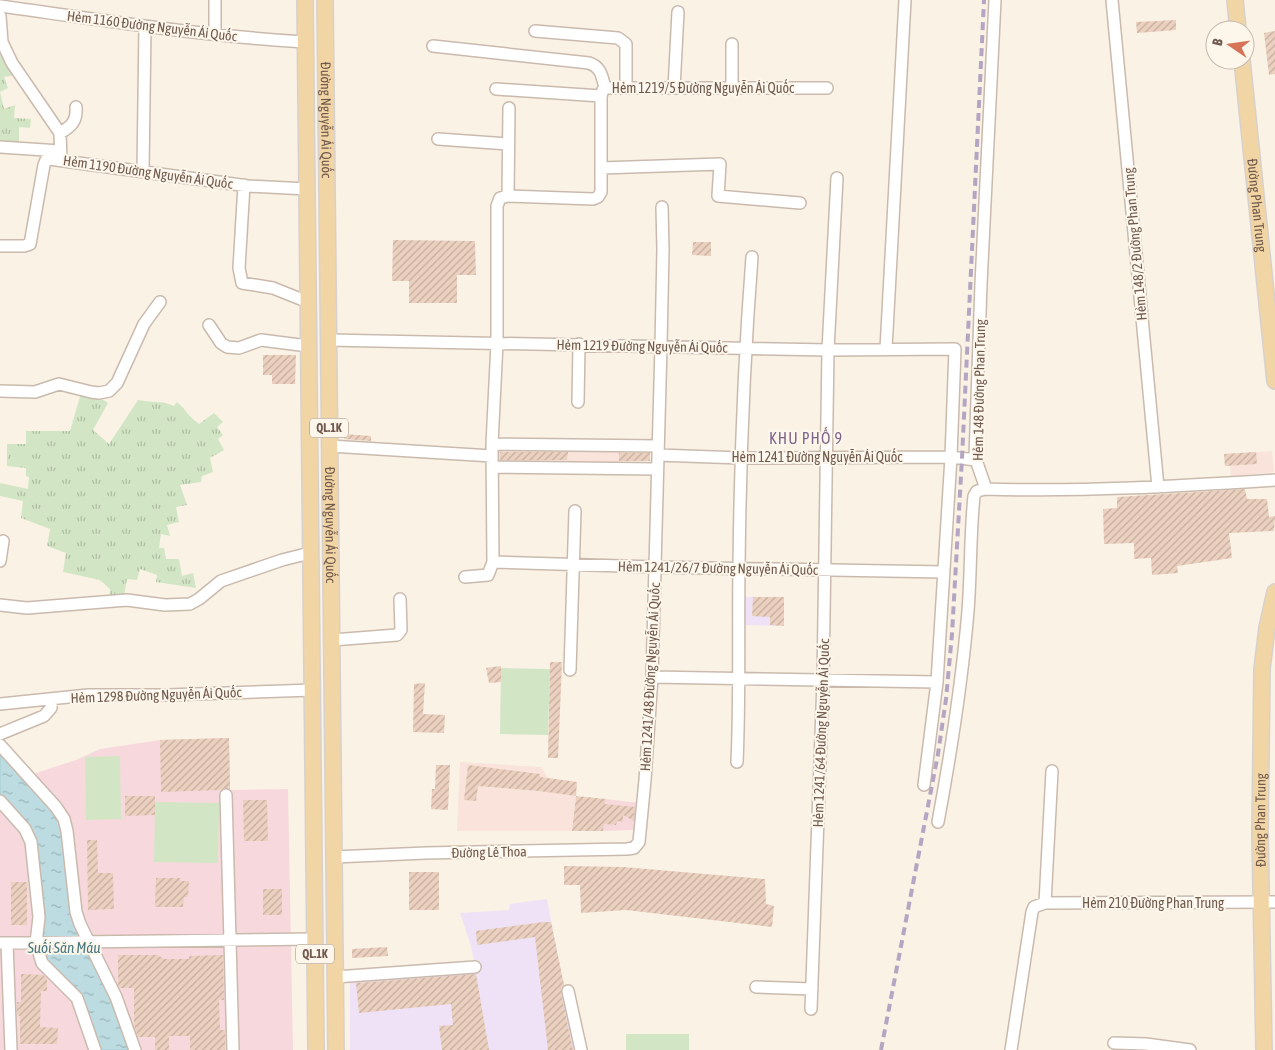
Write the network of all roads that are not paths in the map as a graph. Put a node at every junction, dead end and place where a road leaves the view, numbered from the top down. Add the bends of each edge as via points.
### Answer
1 (215, 0) edge
2 (305, 0) edge
3 (325, 0) edge
4 (905, 0) edge
5 (995, 0) edge
6 (1112, 0) edge
7 (1235, 0) edge
8 (0, 6) edge
9 (678, 12) dead end
10 (0, 16) edge
11 (1237, 20) edge
12 (145, 26) junction
13 (536, 31) dead end
14 (215, 34) junction
15 (305, 42) junction
16 (732, 44) dead end
17 (433, 46) dead end
18 (1243, 70) edge
19 (626, 88) junction
20 (674, 88) junction
21 (732, 88) junction
22 (828, 88) dead end
23 (496, 89) dead end
24 (603, 92) junction
25 (76, 107) dead end
26 (509, 108) dead end
27 (60, 133) junction
28 (438, 139) dead end
29 (508, 144) junction
30 (0, 147) edge
31 (60, 156) junction
32 (601, 168) junction
33 (143, 171) junction
34 (838, 178) dead end
35 (244, 185) junction
36 (306, 189) junction
37 (508, 196) junction
38 (800, 203) dead end
39 (662, 207) dead end
40 (0, 246) edge
41 (752, 257) dead end
42 (160, 302) dead end
43 (308, 302) junction
44 (209, 325) dead end
45 (328, 340) junction
46 (497, 343) junction
47 (579, 344) junction
48 (308, 346) junction
49 (661, 346) junction
50 (745, 348) junction
51 (886, 349) junction
52 (828, 350) junction
53 (1275, 380) edge
54 (0, 391) edge
55 (578, 402) dead end
56 (330, 446) junction
57 (658, 451) junction
58 (492, 456) junction
59 (826, 457) junction
60 (952, 457) junction
61 (741, 458) junction
62 (976, 460) junction
63 (658, 469) junction
64 (1275, 480) edge
65 (1158, 487) junction
66 (986, 489) junction
67 (574, 511) dead end
68 (3, 541) dead end
69 (310, 553) junction
70 (0, 561) edge
71 (492, 562) junction
72 (573, 564) junction
73 (655, 568) junction
74 (739, 568) junction
75 (825, 570) junction
76 (944, 572) junction
77 (465, 577) dead end
78 (1275, 592) edge
79 (400, 599) dead end
80 (0, 605) edge
81 (332, 640) junction
82 (570, 670) dead end
83 (652, 677) junction
84 (739, 679) junction
85 (823, 681) junction
86 (937, 682) junction
87 (312, 690) junction
88 (51, 699) junction
89 (0, 704) edge
90 (0, 734) edge
91 (0, 745) edge
92 (737, 762) dead end
93 (1052, 771) dead end
94 (924, 785) dead end
95 (226, 795) dead end
96 (0, 801) edge
97 (938, 822) dead end
98 (640, 839) joint
99 (334, 857) junction
100 (314, 858) junction
101 (1268, 902) edge
102 (1045, 903) junction
103 (315, 939) junction
104 (230, 940) junction
105 (90, 942) junction
106 (4, 943) edge
107 (36, 943) junction
108 (475, 967) dead end
109 (336, 977) junction
110 (756, 987) dead end
111 (812, 989) junction
112 (568, 991) dead end
113 (811, 1009) dead end
114 (1114, 1043) dead end
115 (12, 1050) edge
116 (95, 1050) edge
117 (135, 1050) edge
118 (233, 1050) edge
119 (316, 1050) edge
120 (336, 1050) edge
121 (581, 1050) edge
122 (1011, 1050) edge
123 (1190, 1050) edge
124 (1264, 1050) edge

1 - 14 street
2 - 15 main road, Đường Nguyễn Ái Quốc / QL.1K
3 - 45 main road, Đường Nguyễn Ái Quốc / QL.1K
4 - 51 street
5 - 62 street, Hẻm 148 Đường Phan Trung
6 - 65 street, Hẻm 148/2 Đường Phan Trung
7 - 11 main road
8 - 12 street, Hẻm 1160 Đường Nguyễn Ái Quốc
9 - 20 street
10 - 27 street via 2,42 9,57
12 - 14 street, Hẻm 1160 Đường Nguyễn Ái Quốc
12 - 33 street
13 - 19 street via 622,40 627,54
14 - 15 street, Hẻm 1160 Đường Nguyễn Ái Quốc
15 - 36 main road, Đường Nguyễn Ái Quốc / QL.1K
16 - 21 street
17 - 24 street via 589,63 600,70
18 - 53 main road, Đường Phan Trung
19 - 20 street, Hẻm 1219/5 Đường Nguyễn Ái Quốc
19 - 24 street, Hẻm 1219/5 Đường Nguyễn Ái Quốc
20 - 21 street, Hẻm 1219/5 Đường Nguyễn Ái Quốc
21 - 22 street, Hẻm 1219/5 Đường Nguyễn Ái Quốc
23 - 24 street
24 - 32 street, Hẻm 1219/5 Đường Nguyễn Ái Quốc
25 - 27 street via 74,122
26 - 29 street
27 - 31 street
28 - 29 street
29 - 37 street
30 - 31 street
31 - 33 street, Hẻm 1190 Đường Nguyễn Ái Quốc
31 - 40 street, Hẻm 1190 Đường Nguyễn Ái Quốc via 44,162 30,244
32 - 37 street, Hẻm 1219/5 Đường Nguyễn Ái Quốc via 601,192 596,199
32 - 38 street via 720,164 718,196
33 - 35 street, Hẻm 1190 Đường Nguyễn Ái Quốc
34 - 52 street, Hẻm 1241/64 Đường Nguyễn Ái Quốc
35 - 36 street, Hẻm 1190 Đường Nguyễn Ái Quốc
35 - 43 street via 239,268 242,283 273,288
36 - 43 main road, Đường Nguyễn Ái Quốc / QL.1K
37 - 46 street via 500,198 498,206
39 - 49 street, Hẻm 1241/48 Đường Nguyễn Ái Quốc
41 - 50 street
42 - 54 street via 144,324 117,383 109,391 91,392 59,384 35,392
43 - 48 main road, Đường Nguyễn Ái Quốc / QL.1K
44 - 48 street via 221,343 228,347 239,348 261,340
45 - 46 street, Hẻm 1219 Đường Nguyễn Ái Quốc
45 - 56 main road, Đường Nguyễn Ái Quốc / QL.1K
46 - 47 street, Hẻm 1219 Đường Nguyễn Ái Quốc
46 - 58 street
47 - 49 street, Hẻm 1219 Đường Nguyễn Ái Quốc
47 - 55 street
48 - 69 main road, Đường Nguyễn Ái Quốc / QL.1K
49 - 50 street, Hẻm 1219 Đường Nguyễn Ái Quốc
49 - 57 street, Hẻm 1241/48 Đường Nguyễn Ái Quốc
50 - 52 street, Hẻm 1219 Đường Nguyễn Ái Quốc
50 - 61 street
51 - 52 street, Hẻm 1219 Đường Nguyễn Ái Quốc
51 - 60 street, Hẻm 1219 Đường Nguyễn Ái Quốc via 956,349
52 - 59 street, Hẻm 1241/64 Đường Nguyễn Ái Quốc
56 - 58 street, Hẻm 1241 Đường Nguyễn Ái Quốc
56 - 81 main road, Đường Nguyễn Ái Quốc / QL.1K
57 - 58 street, Hẻm 1241 Đường Nguyễn Ái Quốc
57 - 61 street, Hẻm 1241 Đường Nguyễn Ái Quốc
57 - 63 street, Hẻm 1241/48 Đường Nguyễn Ái Quốc
58 - 63 street, Hẻm 1241 Đường Nguyễn Ái Quốc
58 - 71 street
59 - 60 street, Hẻm 1241 Đường Nguyễn Ái Quốc
59 - 61 street, Hẻm 1241 Đường Nguyễn Ái Quốc
59 - 75 street, Hẻm 1241/64 Đường Nguyễn Ái Quốc
60 - 62 street, Hẻm 1241 Đường Nguyễn Ái Quốc
60 - 76 street
61 - 74 street
62 - 66 street, Hẻm 148 Đường Phan Trung
63 - 73 street, Hẻm 1241/48 Đường Nguyễn Ái Quốc
64 - 65 street
65 - 66 street via 1042,491
66 - 97 street via 977,490 974,496 960,694
67 - 72 street
68 - 70 street
69 - 80 street via 222,581 190,604 165,606 127,600 28,608
69 - 87 main road, Đường Nguyễn Ái Quốc / QL.1K
71 - 72 street, Hẻm 1241/26/7 Đường Nguyễn Ái Quốc
71 - 77 street via 488,575
72 - 73 street, Hẻm 1241/26/7 Đường Nguyễn Ái Quốc
72 - 82 street
73 - 74 street, Hẻm 1241/26/7 Đường Nguyễn Ái Quốc
73 - 83 street, Hẻm 1241/48 Đường Nguyễn Ái Quốc
74 - 75 street, Hẻm 1241/26/7 Đường Nguyễn Ái Quốc
74 - 84 street
75 - 76 street, Hẻm 1241/26/7 Đường Nguyễn Ái Quốc
75 - 85 street, Hẻm 1241/64 Đường Nguyễn Ái Quốc
76 - 86 street
78 - 101 main road, Đường Phan Trung via 1262,669
79 - 81 street via 401,630 397,635
81 - 99 main road, Đường Nguyễn Ái Quốc / QL.1K
83 - 84 street
83 - 98 street, Hẻm 1241/48 Đường Nguyễn Ái Quốc
84 - 85 street
84 - 92 street
85 - 86 street
85 - 111 street, Hẻm 1241/64 Đường Nguyễn Ái Quốc
86 - 94 street
87 - 88 street, Hẻm 1298 Đường Nguyễn Ái Quốc via 88,695
87 - 100 main road, Đường Nguyễn Ái Quốc / QL.1K
88 - 89 street, Hẻm 1298 Đường Nguyễn Ái Quốc
88 - 90 street via 51,708 44,716
91 - 105 street via 64,819 76,912
93 - 102 street
95 - 104 street
96 - 107 street via 25,829 31,842 39,917
98 - 99 street, Đường Lê Thoa via 636,846 627,849
99 - 100 main road
99 - 109 main road, Đường Nguyễn Ái Quốc / QL.1K
100 - 103 main road, Đường Nguyễn Ái Quốc / QL.1K
101 - 102 street, Hẻm 210 Đường Phan Trung
101 - 124 main road, Đường Phan Trung
102 - 122 street via 1032,912
103 - 104 street
103 - 119 main road, Đường Nguyễn Ái Quốc / QL.1K
104 - 105 street
104 - 118 street
105 - 107 street
105 - 117 street
106 - 107 street
106 - 115 street
107 - 116 street via 42,963 77,998
108 - 109 street
109 - 120 main road, Đường Nguyễn Ái Quốc / QL.1K
110 - 111 street
111 - 113 street, Hẻm 1241/64 Đường Nguyễn Ái Quốc
112 - 121 street
114 - 123 street

